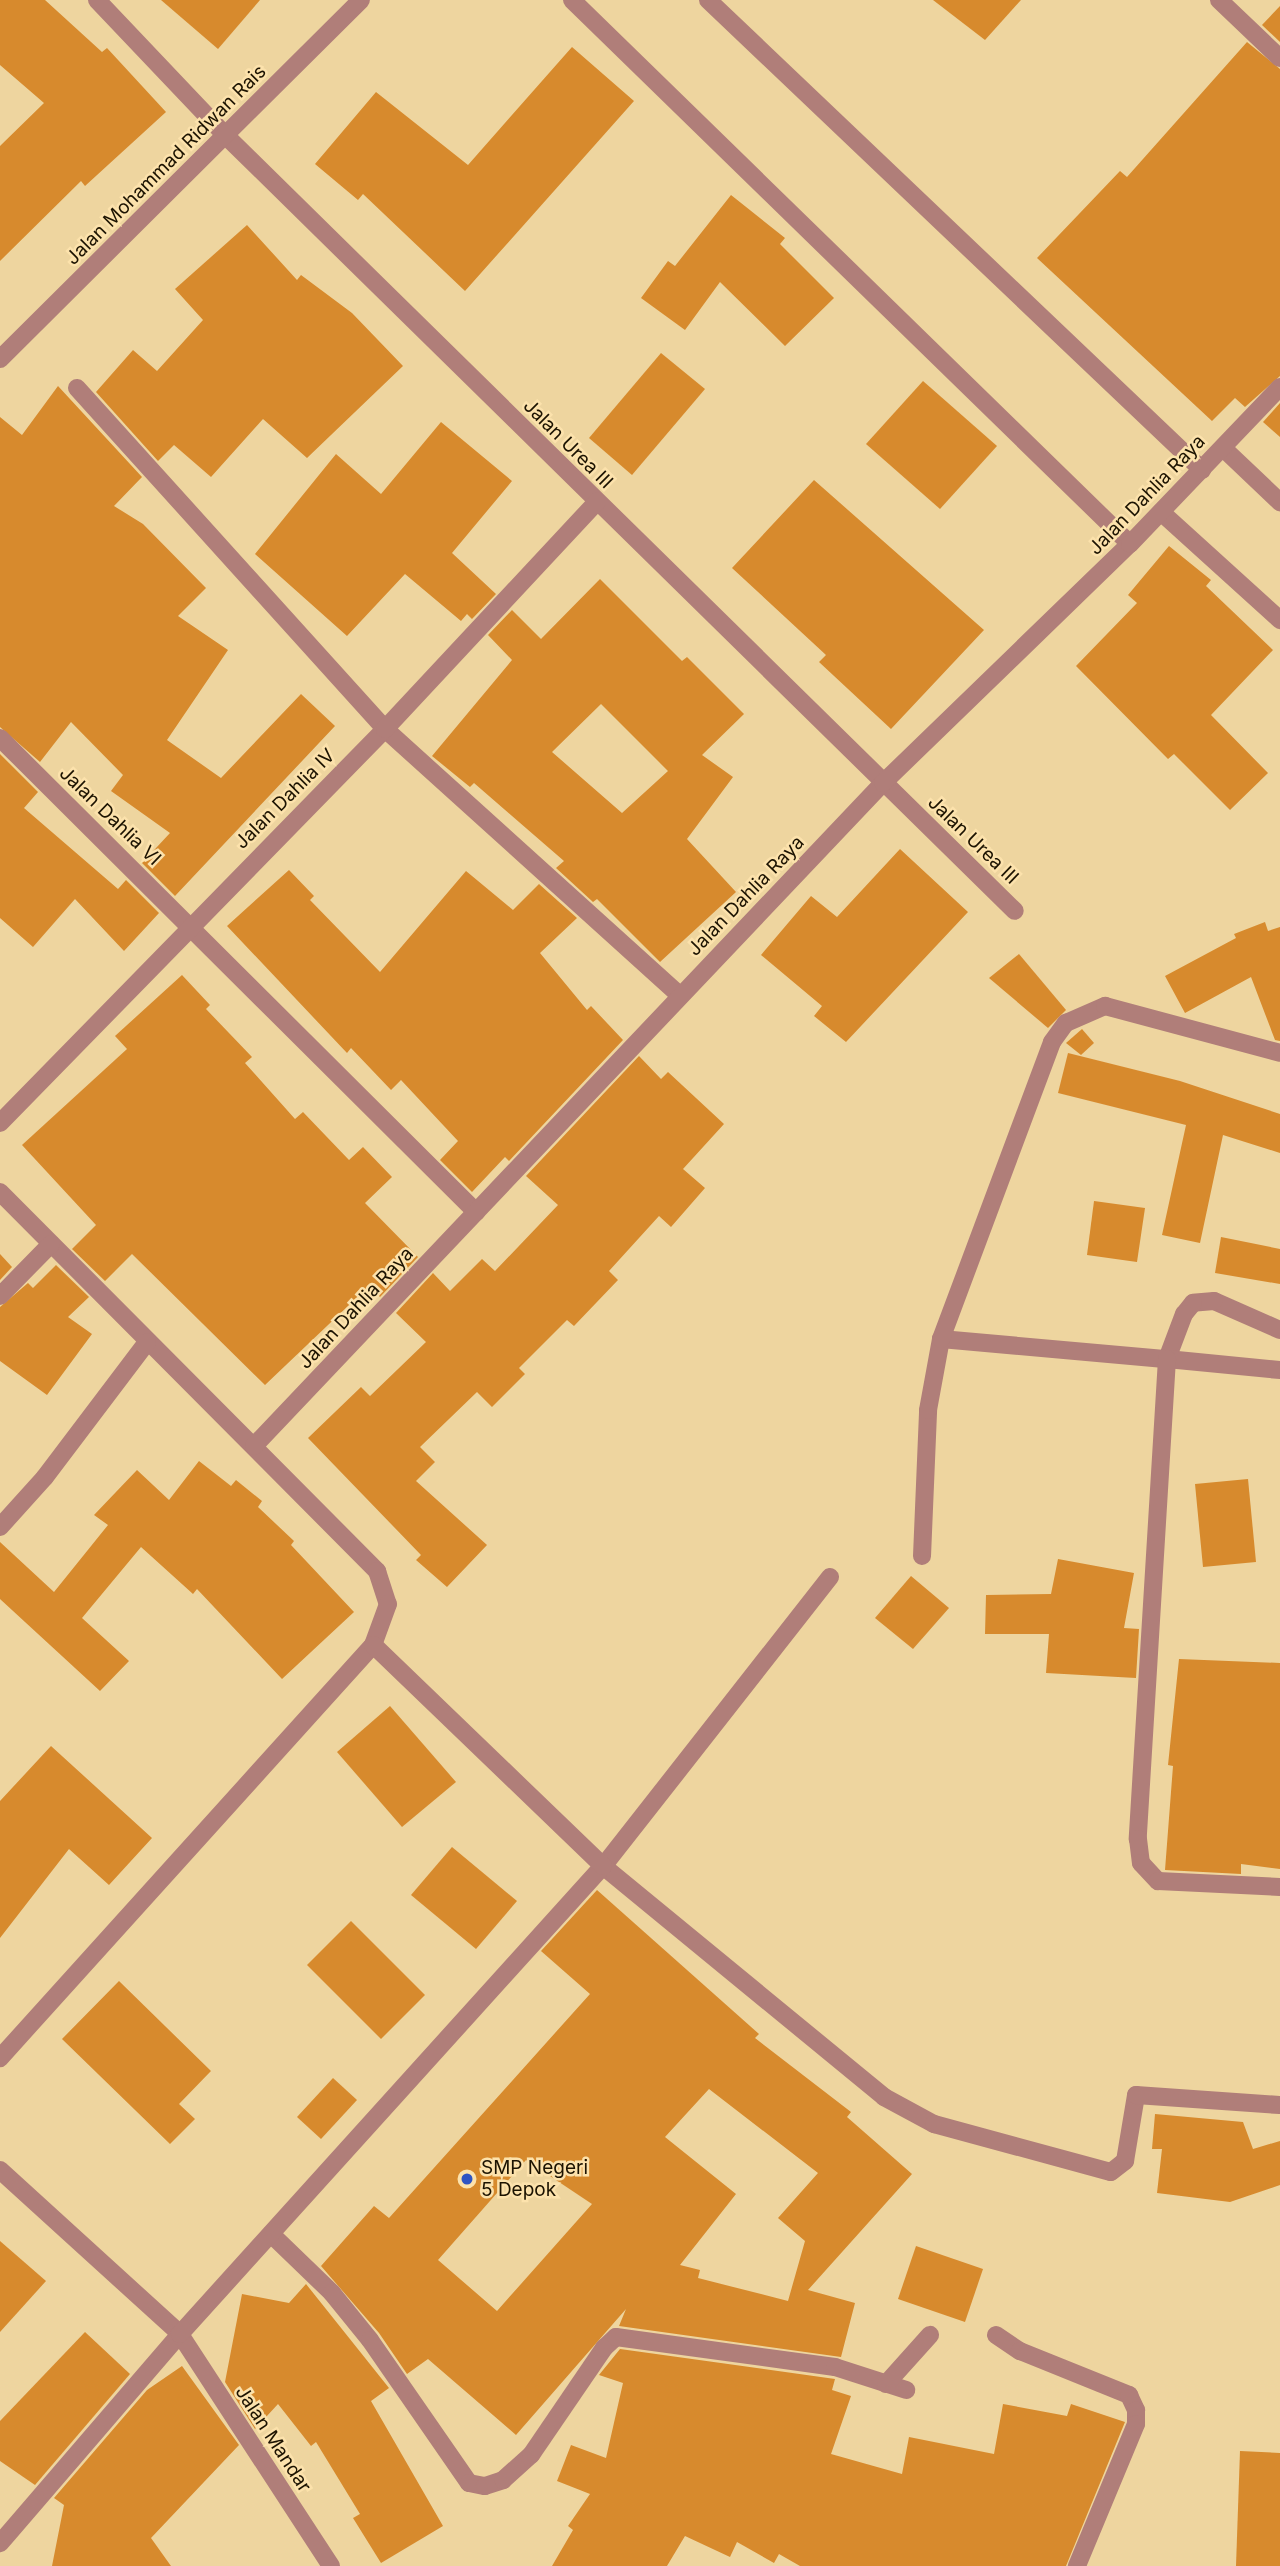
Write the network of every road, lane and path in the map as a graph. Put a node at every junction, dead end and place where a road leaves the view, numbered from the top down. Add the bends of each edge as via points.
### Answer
1 (97, 0) edge
2 (361, 0) edge
3 (572, 0) edge
4 (708, 0) edge
5 (1219, 0) edge
6 (1280, 58) edge
7 (225, 135) junction
8 (0, 359) edge
9 (1280, 387) edge
10 (77, 388) dead end
11 (1223, 447) junction
12 (1202, 470) junction
13 (597, 502) junction
14 (1280, 502) edge
15 (1161, 512) junction
16 (1130, 544) junction
17 (1280, 620) edge
18 (385, 729) junction
19 (0, 738) edge
20 (883, 783) junction
21 (1015, 911) dead end
22 (190, 924) junction
23 (679, 995) junction
24 (1280, 1052) edge
25 (0, 1123) edge
26 (0, 1192) edge
27 (476, 1212) junction
28 (51, 1244) junction
29 (0, 1296) edge
30 (1280, 1330) edge
31 (941, 1339) junction
32 (147, 1342) junction
33 (1167, 1359) junction
34 (1280, 1370) edge
35 (254, 1446) junction
36 (0, 1527) edge
37 (922, 1556) dead end
38 (830, 1577) dead end
39 (373, 1645) junction
40 (603, 1866) junction
41 (1280, 1887) edge
42 (0, 2058) edge
43 (1280, 2105) edge
44 (0, 2170) edge
45 (271, 2234) junction
46 (180, 2334) junction
47 (930, 2335) dead end
48 (996, 2335) dead end
49 (886, 2384) junction
50 (906, 2390) dead end
51 (0, 2543) edge
52 (331, 2566) edge
53 (1077, 2566) edge

1 - 7 street, Jalan Urea III
2 - 7 street, Jalan Mohammad Ridwan Rais
3 - 16 street
4 - 12 street
5 - 6 street
7 - 8 street, Jalan Mohammad Ridwan Rais
7 - 13 street, Jalan Urea III
9 - 11 street, Jalan Dahlia Raya
10 - 18 street
11 - 12 street, Jalan Dahlia Raya
11 - 14 street
12 - 15 street, Jalan Dahlia Raya
13 - 18 street, Jalan Dahlia IV
13 - 20 street, Jalan Urea III
15 - 16 street, Jalan Dahlia Raya
15 - 17 street
16 - 20 street, Jalan Dahlia Raya
18 - 22 street, Jalan Dahlia IV
18 - 23 street
19 - 22 street, Jalan Dahlia VI
20 - 21 street, Jalan Urea III
20 - 23 street, Jalan Dahlia Raya
22 - 25 street, Jalan Dahlia IV
22 - 27 street, Jalan Dahlia VI
23 - 27 street, Jalan Dahlia Raya
24 - 31 street via 1105,1006 1066,1023 1052,1042
26 - 28 street
27 - 35 street, Jalan Dahlia Raya
28 - 29 street
28 - 32 street
30 - 33 street via 1214,1301 1193,1303 1184,1314
31 - 33 street
31 - 37 street via 928,1409
32 - 35 street
32 - 36 street via 45,1477
33 - 34 street
33 - 41 street via 1138,1839 1141,1863 1158,1881
35 - 39 street via 377,1571 388,1604
38 - 40 street
39 - 40 street
39 - 42 street
40 - 43 street via 884,2097 934,2124 1111,2172 1125,2161 1136,2095
40 - 45 street
44 - 46 street, Jalan Mandar
45 - 46 street
45 - 49 street via 332,2293 370,2340 469,2483 485,2486 503,2480 531,2455 616,2337 835,2367
46 - 51 street
46 - 52 street, Jalan Mandar
47 - 49 street
48 - 53 street via 1020,2351 1129,2395 1136,2410 1136,2424
49 - 50 street

